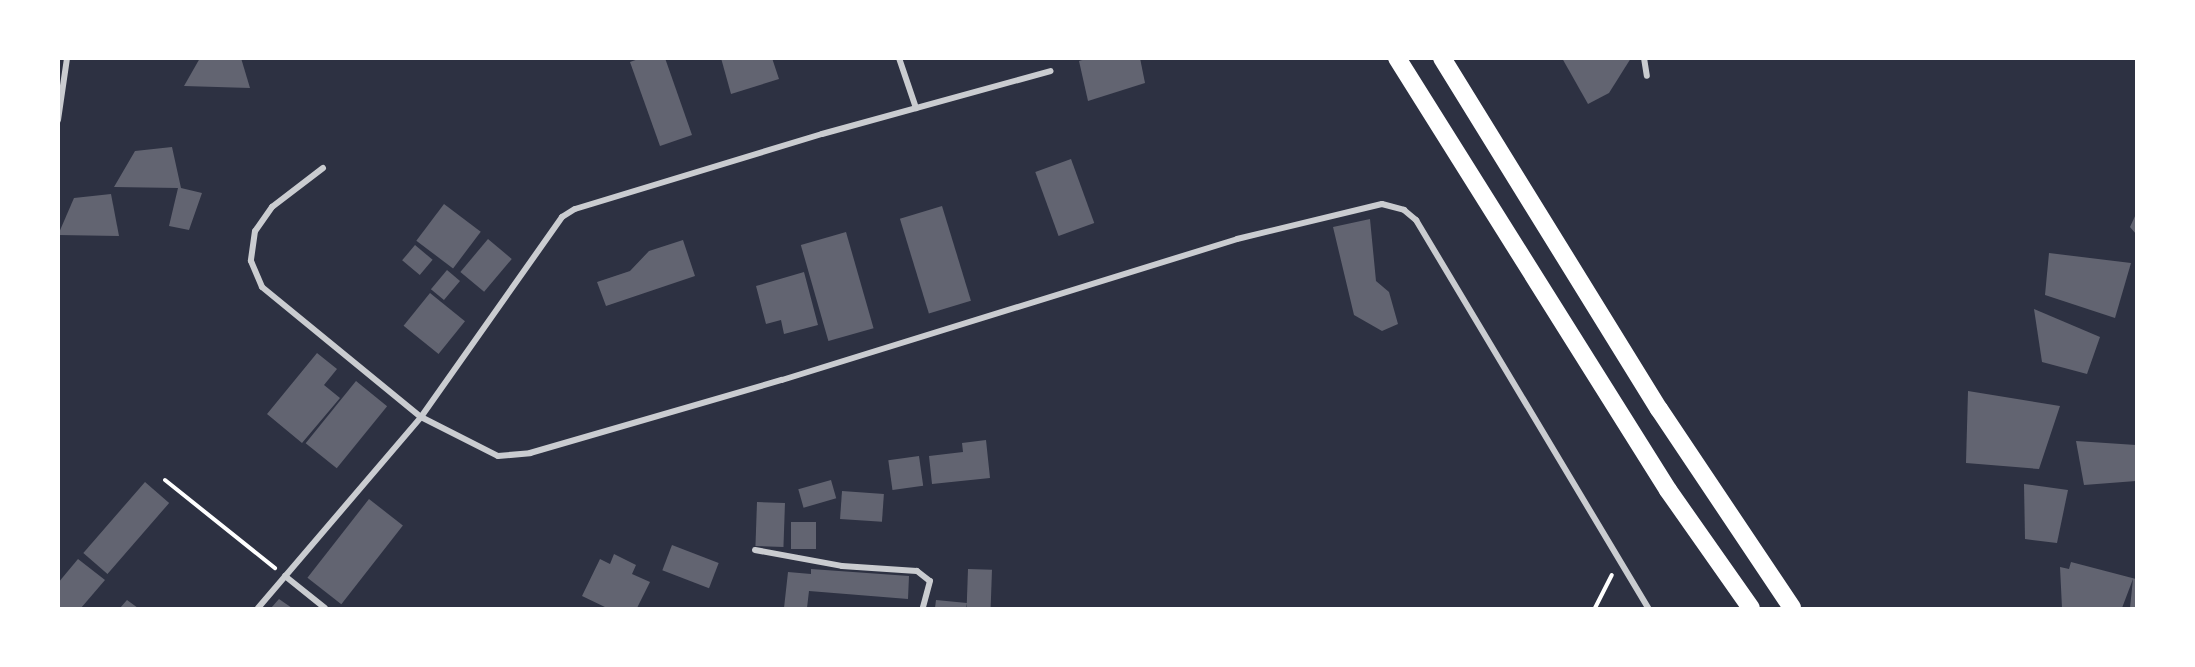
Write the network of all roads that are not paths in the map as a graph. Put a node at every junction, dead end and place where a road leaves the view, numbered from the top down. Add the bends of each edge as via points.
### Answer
1 (67, 58) edge
2 (899, 58) edge
3 (1397, 58) edge
4 (1442, 58) edge
5 (1644, 58) edge
6 (1050, 71) dead end
7 (1647, 76) dead end
8 (916, 108) junction
9 (58, 120) edge
10 (322, 168) dead end
11 (421, 417) junction
12 (754, 550) dead end
13 (285, 576) junction
14 (258, 609) edge
15 (325, 609) edge
16 (923, 609) edge
17 (1648, 609) edge
18 (1751, 609) edge
19 (1792, 609) edge

1 - 9 street
2 - 8 street
3 - 18 highway via 1668,490
4 - 19 highway via 1659,409
5 - 7 street
6 - 8 street
8 - 11 street via 575,209 546,237
10 - 11 street via 272,207 255,231 251,261 262,286
11 - 13 street
11 - 17 street via 498,456 530,453 1071,286 1382,204 1404,210 1416,220
12 - 16 street via 843,566 917,570 930,581
13 - 14 street
13 - 15 street

